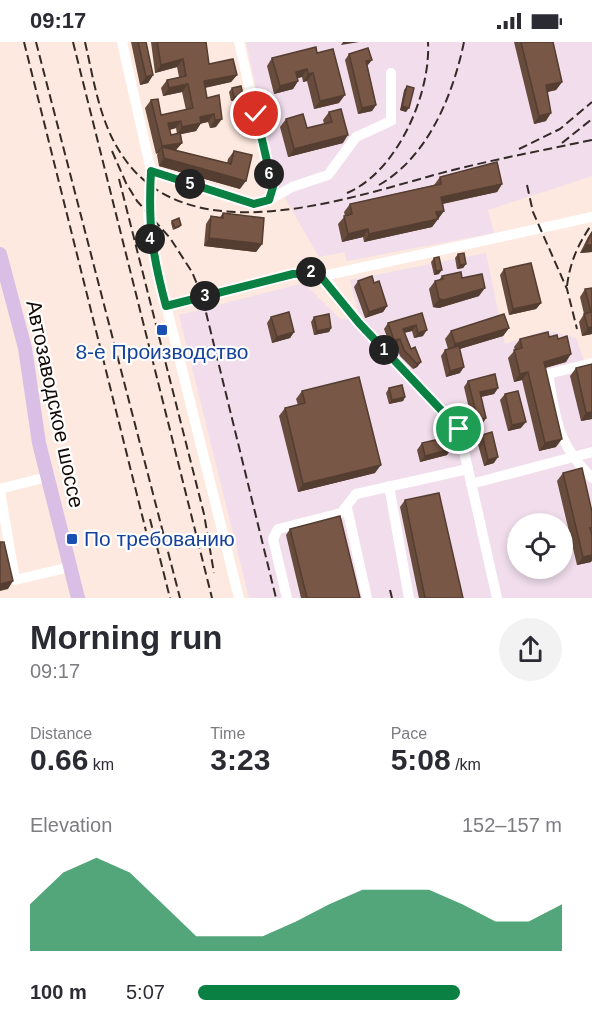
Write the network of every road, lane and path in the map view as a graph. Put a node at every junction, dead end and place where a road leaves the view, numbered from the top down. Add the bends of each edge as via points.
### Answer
1 (122, 42) edge
2 (239, 42) edge
3 (392, 73) dead end
4 (151, 171) junction
5 (269, 200) junction
6 (592, 217) edge
7 (0, 254) edge
8 (323, 276) junction
9 (166, 306) junction
10 (592, 363) edge
11 (592, 452) edge
12 (573, 459) junction
13 (468, 469) junction
14 (48, 477) junction
15 (592, 478) edge
16 (471, 484) junction
17 (389, 486) junction
18 (0, 490) edge
19 (347, 508) junction
20 (70, 567) junction
21 (78, 598) edge
22 (239, 598) edge
23 (287, 598) edge
24 (367, 598) edge
25 (409, 598) edge
26 (497, 598) edge

1 - 4 street
2 - 5 street via 273,187
3 - 5 street via 391,121 356,137 328,175
4 - 5 street via 254,204
4 - 9 street via 150,236
6 - 8 street
7 - 14 main road, Автозаводское шоссе via 25,348
8 - 9 street via 299,273
8 - 13 street via 359,323 459,429
9 - 22 street
10 - 12 street via 548,374 564,445
11 - 12 street
12 - 15 street
12 - 16 street
13 - 16 street
13 - 17 street
14 - 18 street
14 - 20 main road, Автозаводское шоссе
16 - 26 street
17 - 19 street via 356,494
17 - 25 street
18 - 20 street via 15,579
19 - 23 street via 275,532 273,539
19 - 24 street
20 - 21 main road, Автозаводское шоссе

